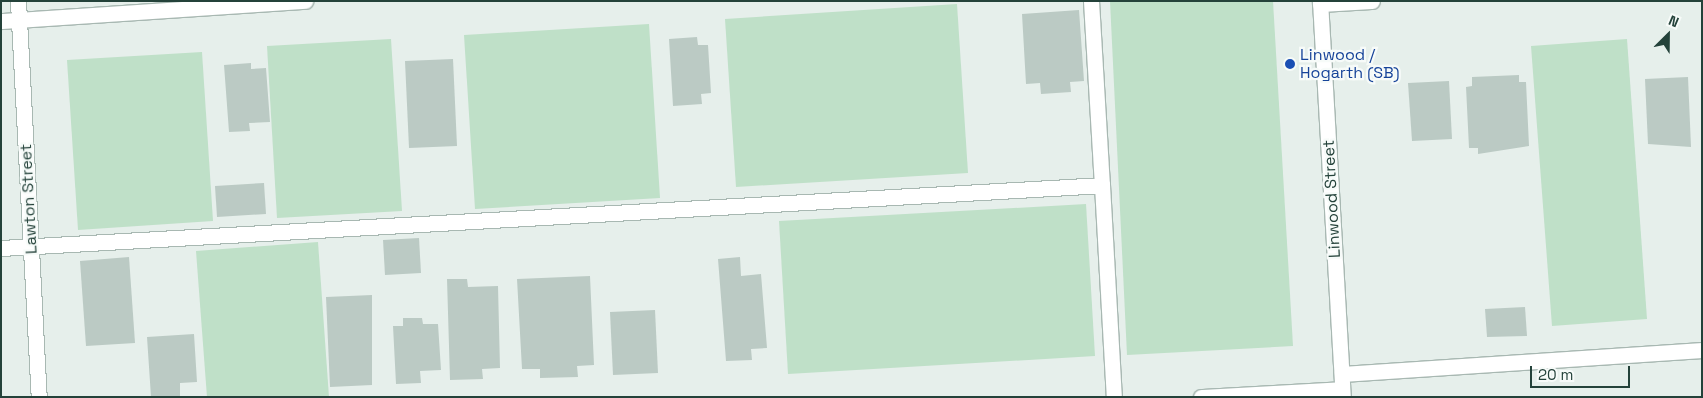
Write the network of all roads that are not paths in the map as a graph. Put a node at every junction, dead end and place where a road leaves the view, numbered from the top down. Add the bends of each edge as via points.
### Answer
1 (18, 1) edge
2 (305, 1) edge
3 (1091, 1) edge
4 (1372, 1) edge
5 (1320, 3) edge
6 (20, 19) junction
7 (1, 21) edge
8 (1102, 185) junction
9 (31, 247) junction
10 (1, 248) edge
11 (1702, 350) edge
12 (1342, 387) edge
13 (39, 397) edge
14 (1114, 397) edge
15 (1201, 397) edge

1 - 6 street, Lawton Street
2 - 6 street
3 - 8 street
4 - 5 street
5 - 12 street, Linwood Street
6 - 7 street
6 - 9 street, Lawton Street
8 - 9 street
8 - 14 street
9 - 10 street
9 - 13 street, Lawton Street
11 - 12 street
12 - 15 street

